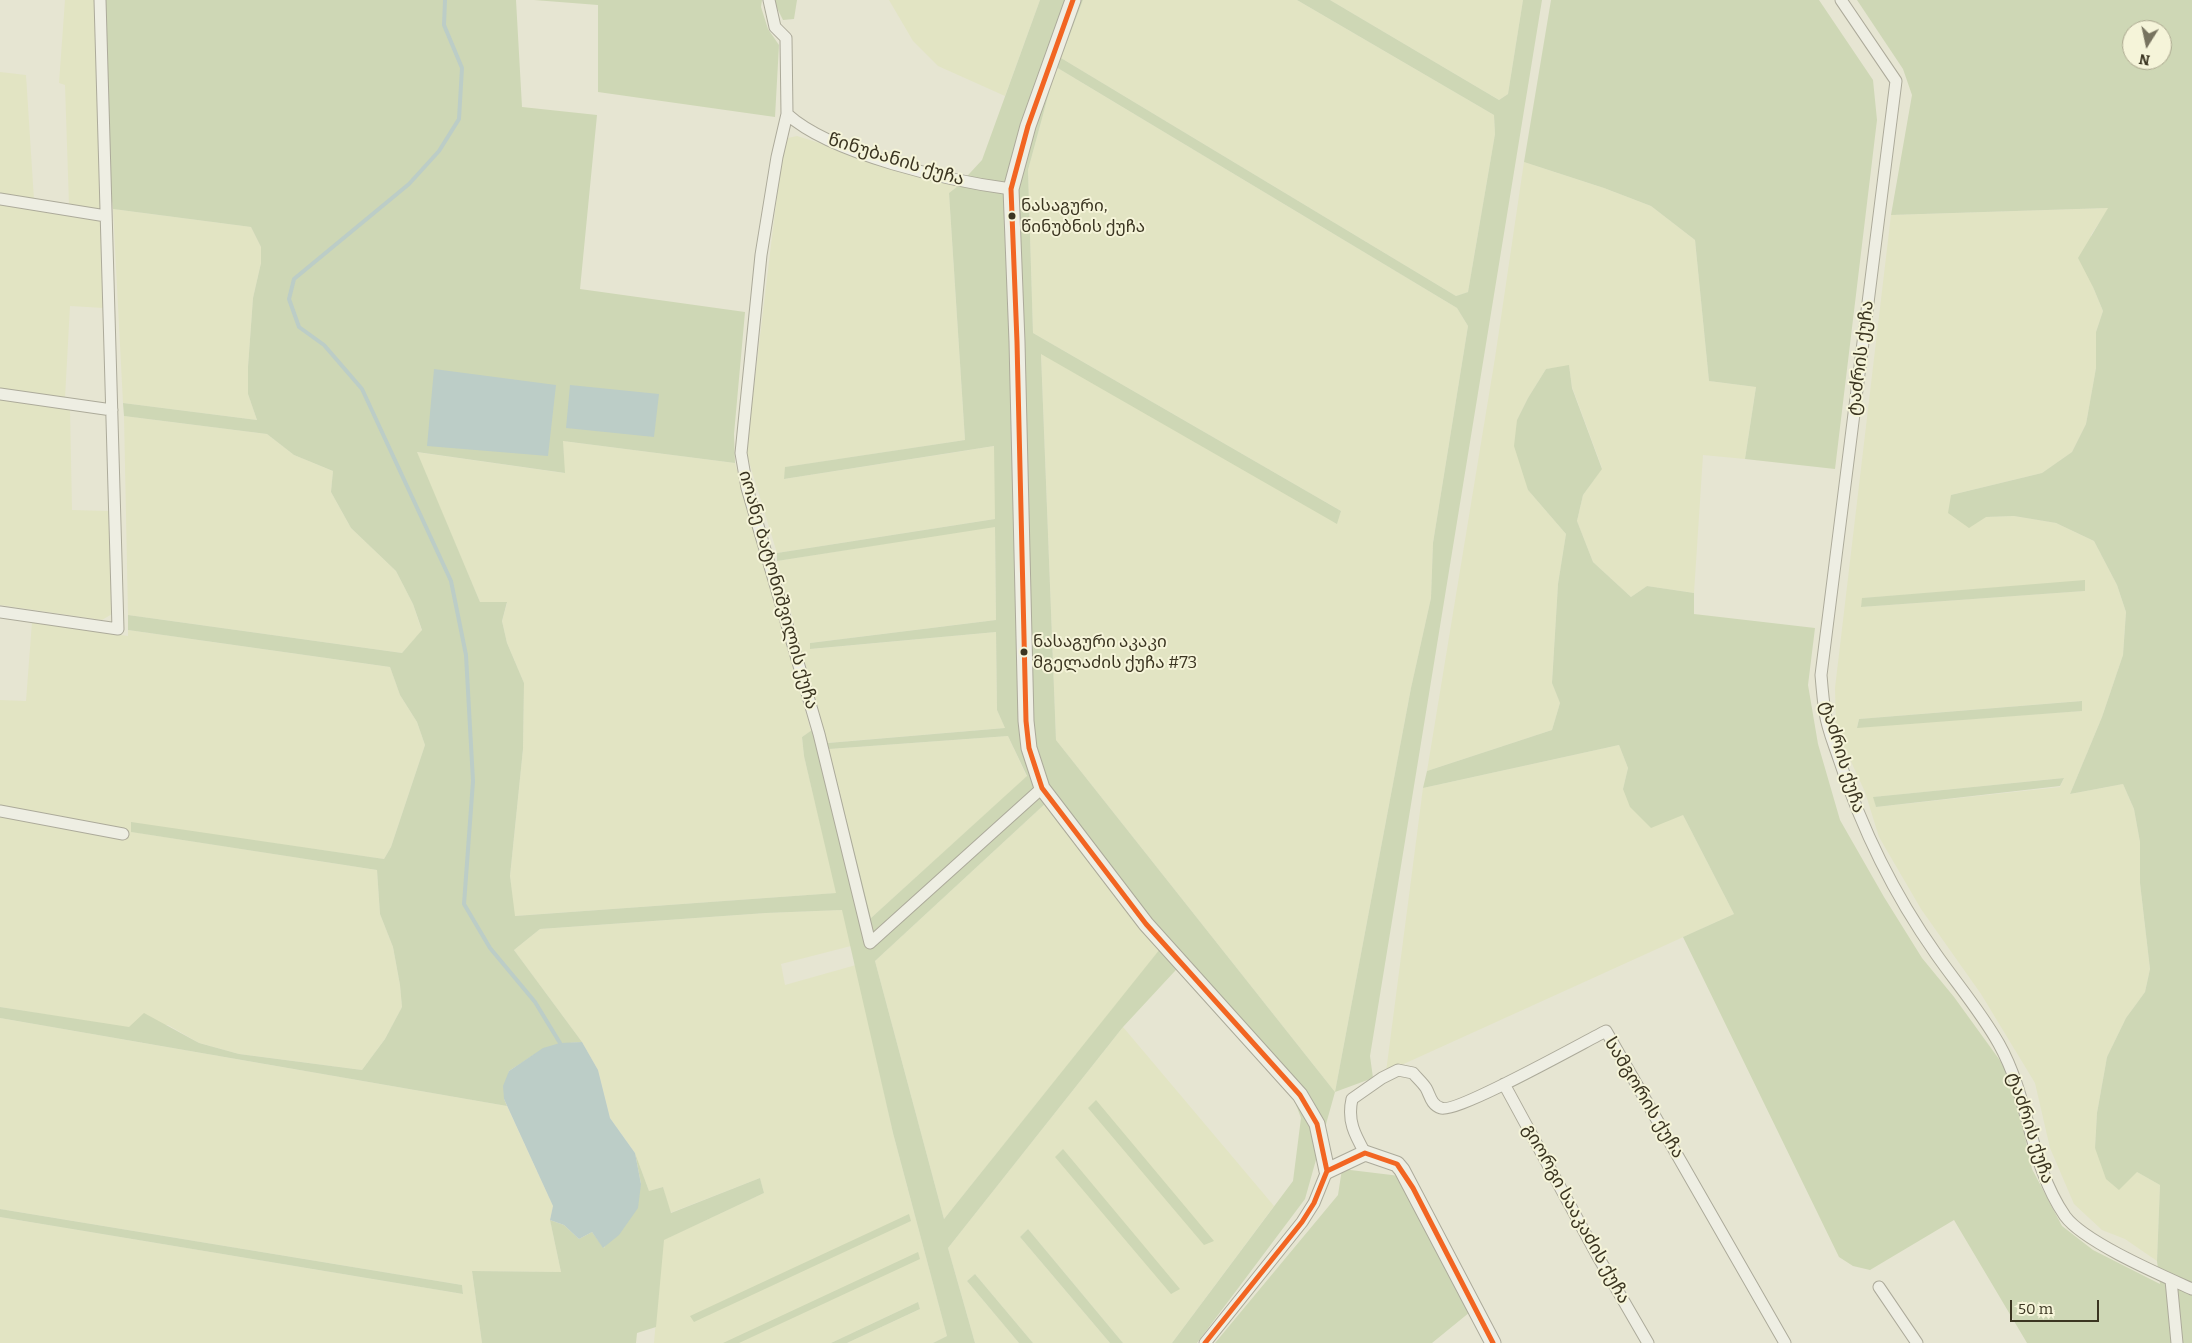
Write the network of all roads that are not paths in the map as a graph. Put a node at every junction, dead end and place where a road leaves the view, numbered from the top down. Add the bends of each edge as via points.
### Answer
1 (100, 0) edge
2 (768, 0) edge
3 (1073, 0) edge
4 (1841, 0) edge
5 (787, 114) junction
6 (1011, 188) junction
7 (0, 199) edge
8 (106, 216) junction
9 (0, 394) edge
10 (112, 410) junction
11 (0, 612) edge
12 (1042, 788) junction
13 (0, 811) edge
14 (124, 834) dead end
15 (1504, 1084) junction
16 (1365, 1153) junction
17 (1327, 1171) junction
18 (2171, 1280) junction
19 (1879, 1287) dead end
20 (2192, 1289) edge
21 (1206, 1343) edge
22 (1493, 1343) edge
23 (1648, 1343) edge
24 (1785, 1343) edge
25 (1917, 1343) edge
26 (2178, 1343) edge

1 - 8 street
2 - 5 street via 775,27 786,38
3 - 6 street via 1028,126
4 - 18 street, ტაძრის ქუჩა via 1896,81 1820,674 1825,714 1853,803 1875,853 1936,954 1999,1044 2017,1081 2034,1150 2066,1217 2087,1236
5 - 6 street, წინუბანის ქუჩა via 797,124 850,149 968,183
5 - 12 street, იოანე ბატონიშვილის ქუჩა via 761,255 741,453 750,497 819,734 870,943
6 - 12 street via 1026,721 1029,748
7 - 8 street
8 - 10 street
9 - 10 street
10 - 11 street via 118,629
12 - 17 street via 1146,924 1300,1095 1317,1124
13 - 14 street
15 - 16 street, სამგორის ქუჩა via 1442,1109 1432,1102 1426,1087 1413,1073 1398,1070 1352,1099 1349,1112 1352,1129
15 - 23 street, გიორგი სააკაძის ქუჩა
15 - 24 street, სამგორის ქუჩა via 1606,1031
16 - 17 street
16 - 22 street via 1397,1164 1402,1170
17 - 21 street via 1302,1222
18 - 20 street, ტაძრის ქუჩა
18 - 26 street
19 - 25 street

